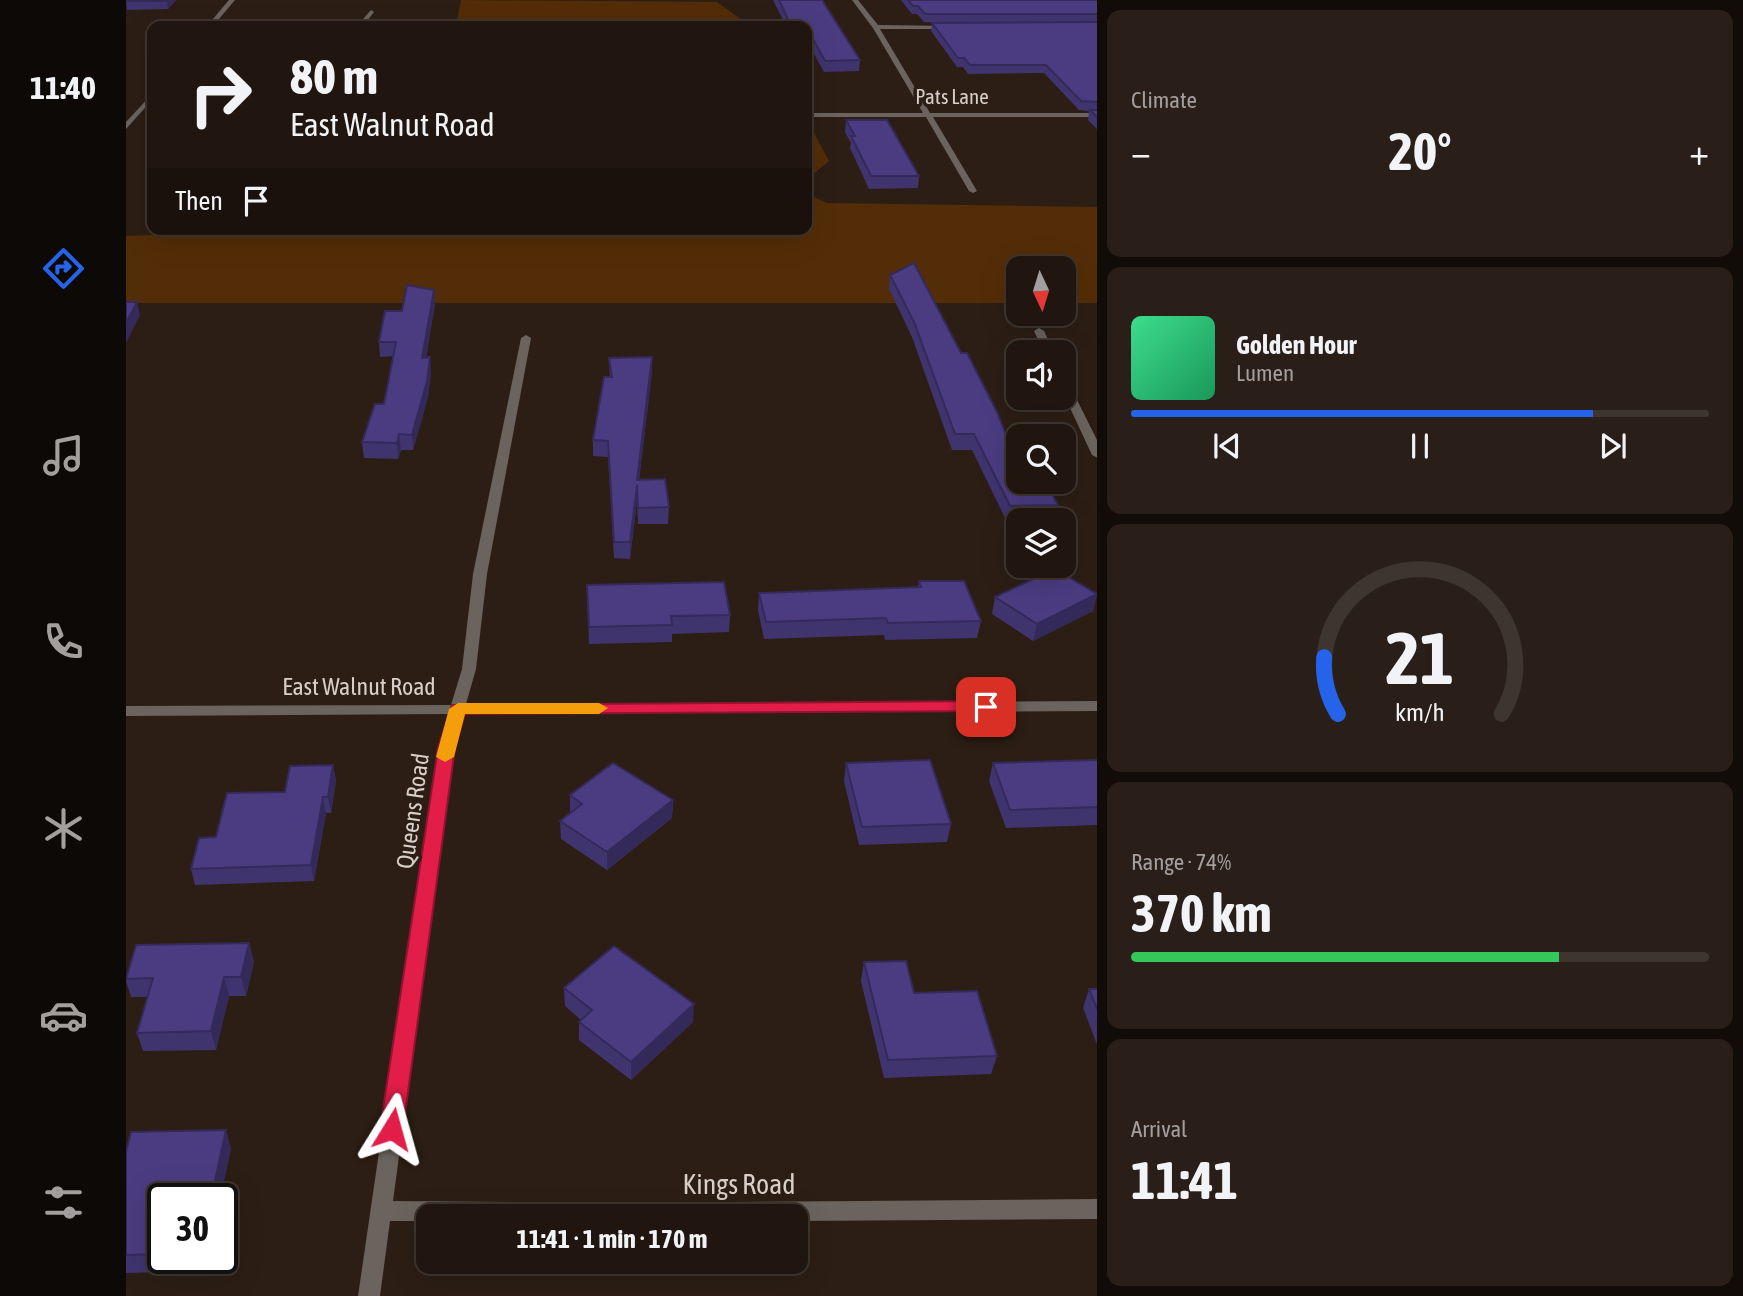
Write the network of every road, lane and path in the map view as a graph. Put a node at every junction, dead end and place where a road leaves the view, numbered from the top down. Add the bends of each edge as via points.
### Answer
1 (232, 0) edge
2 (855, 0) edge
3 (371, 12) dead end
4 (214, 21) edge
5 (364, 21) edge
6 (876, 27) junction
7 (959, 27) edge
8 (147, 102) edge
9 (812, 115) edge
10 (929, 115) junction
11 (1097, 115) edge
12 (126, 127) edge
13 (974, 191) dead end
14 (1039, 331) dead end
15 (526, 338) dead end
16 (1043, 340) edge
17 (1076, 410) edge
18 (1097, 455) edge
19 (1097, 706) edge
20 (458, 709) junction
21 (126, 711) edge
22 (1097, 1209) edge
23 (380, 1211) junction
24 (369, 1296) edge

1 - 4 street
2 - 6 street
3 - 5 street
6 - 7 street
6 - 10 street
8 - 12 street
9 - 10 street, Pats Lane
10 - 11 street, Pats Lane
10 - 13 street
14 - 16 street
15 - 20 street, Queens Road via 480,574 469,669
17 - 18 street
19 - 20 street, East Walnut Road
20 - 21 street, East Walnut Road
20 - 23 street, Queens Road via 446,748
22 - 23 street, Kings Road
23 - 24 street, Queens Road

